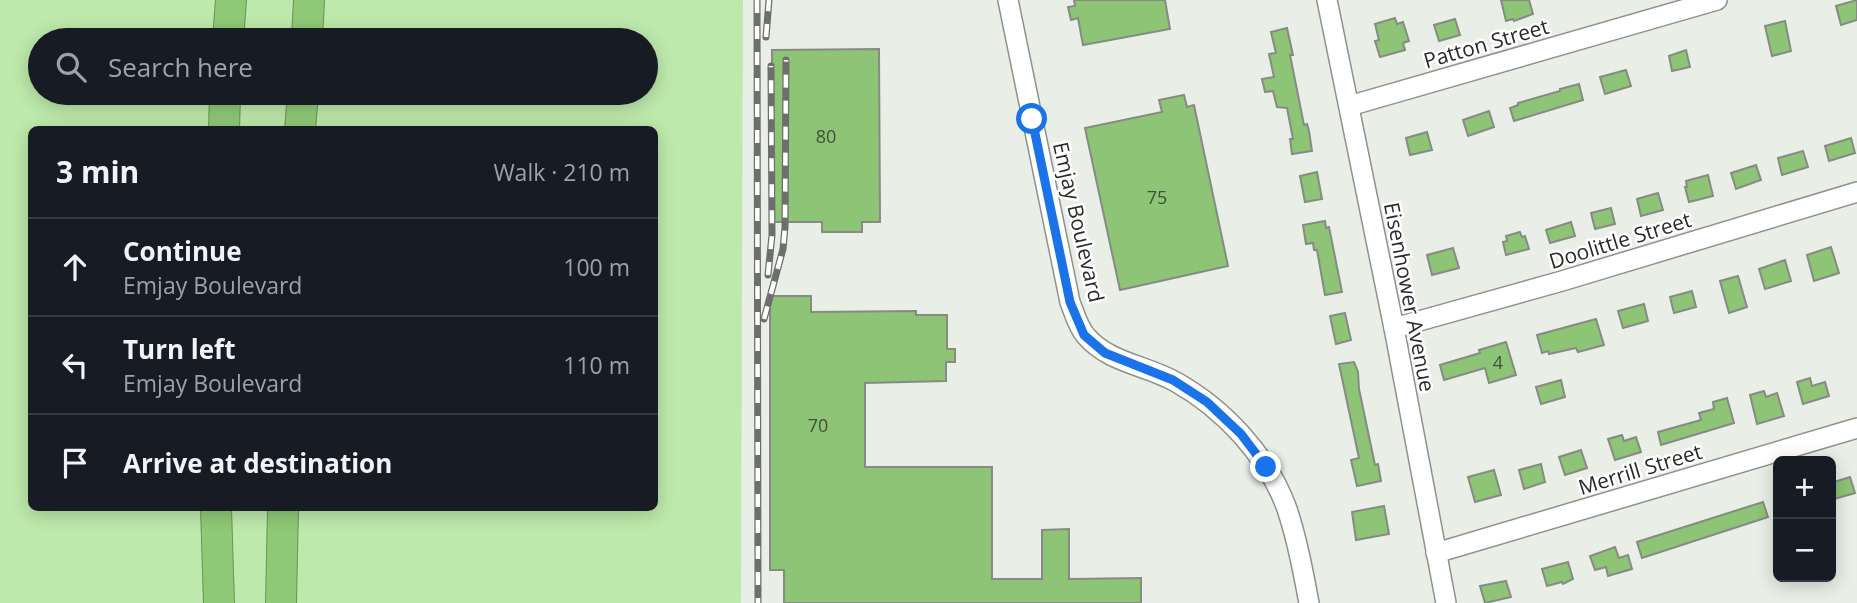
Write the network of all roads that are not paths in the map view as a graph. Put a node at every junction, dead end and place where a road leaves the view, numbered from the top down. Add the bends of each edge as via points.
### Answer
1 (231, 0) edge
2 (309, 0) edge
3 (1008, 0) edge
4 (1327, 0) edge
5 (1717, 0) edge
6 (230, 28) edge
7 (308, 28) edge
8 (225, 105) edge
9 (302, 105) edge
10 (1349, 106) junction
11 (224, 126) edge
12 (300, 126) edge
13 (1857, 192) edge
14 (1394, 328) junction
15 (1857, 428) edge
16 (216, 511) edge
17 (283, 511) edge
18 (1436, 553) junction
19 (219, 603) edge
20 (281, 603) edge
21 (1309, 603) edge
22 (1446, 603) edge

1 - 6 highway
2 - 7 highway
3 - 21 street, Emjay Boulevard via 1070,302 1084,335 1105,353 1173,380 1207,402 1241,434 1266,467 1286,506
4 - 10 street, Eisenhower Avenue
5 - 10 street, Patton Street
8 - 11 highway
9 - 12 highway
10 - 14 street, Eisenhower Avenue
13 - 14 street, Doolittle Street
14 - 18 street, Eisenhower Avenue
15 - 18 street, Merrill Street
16 - 19 highway
17 - 20 highway
18 - 22 street, Eisenhower Avenue

